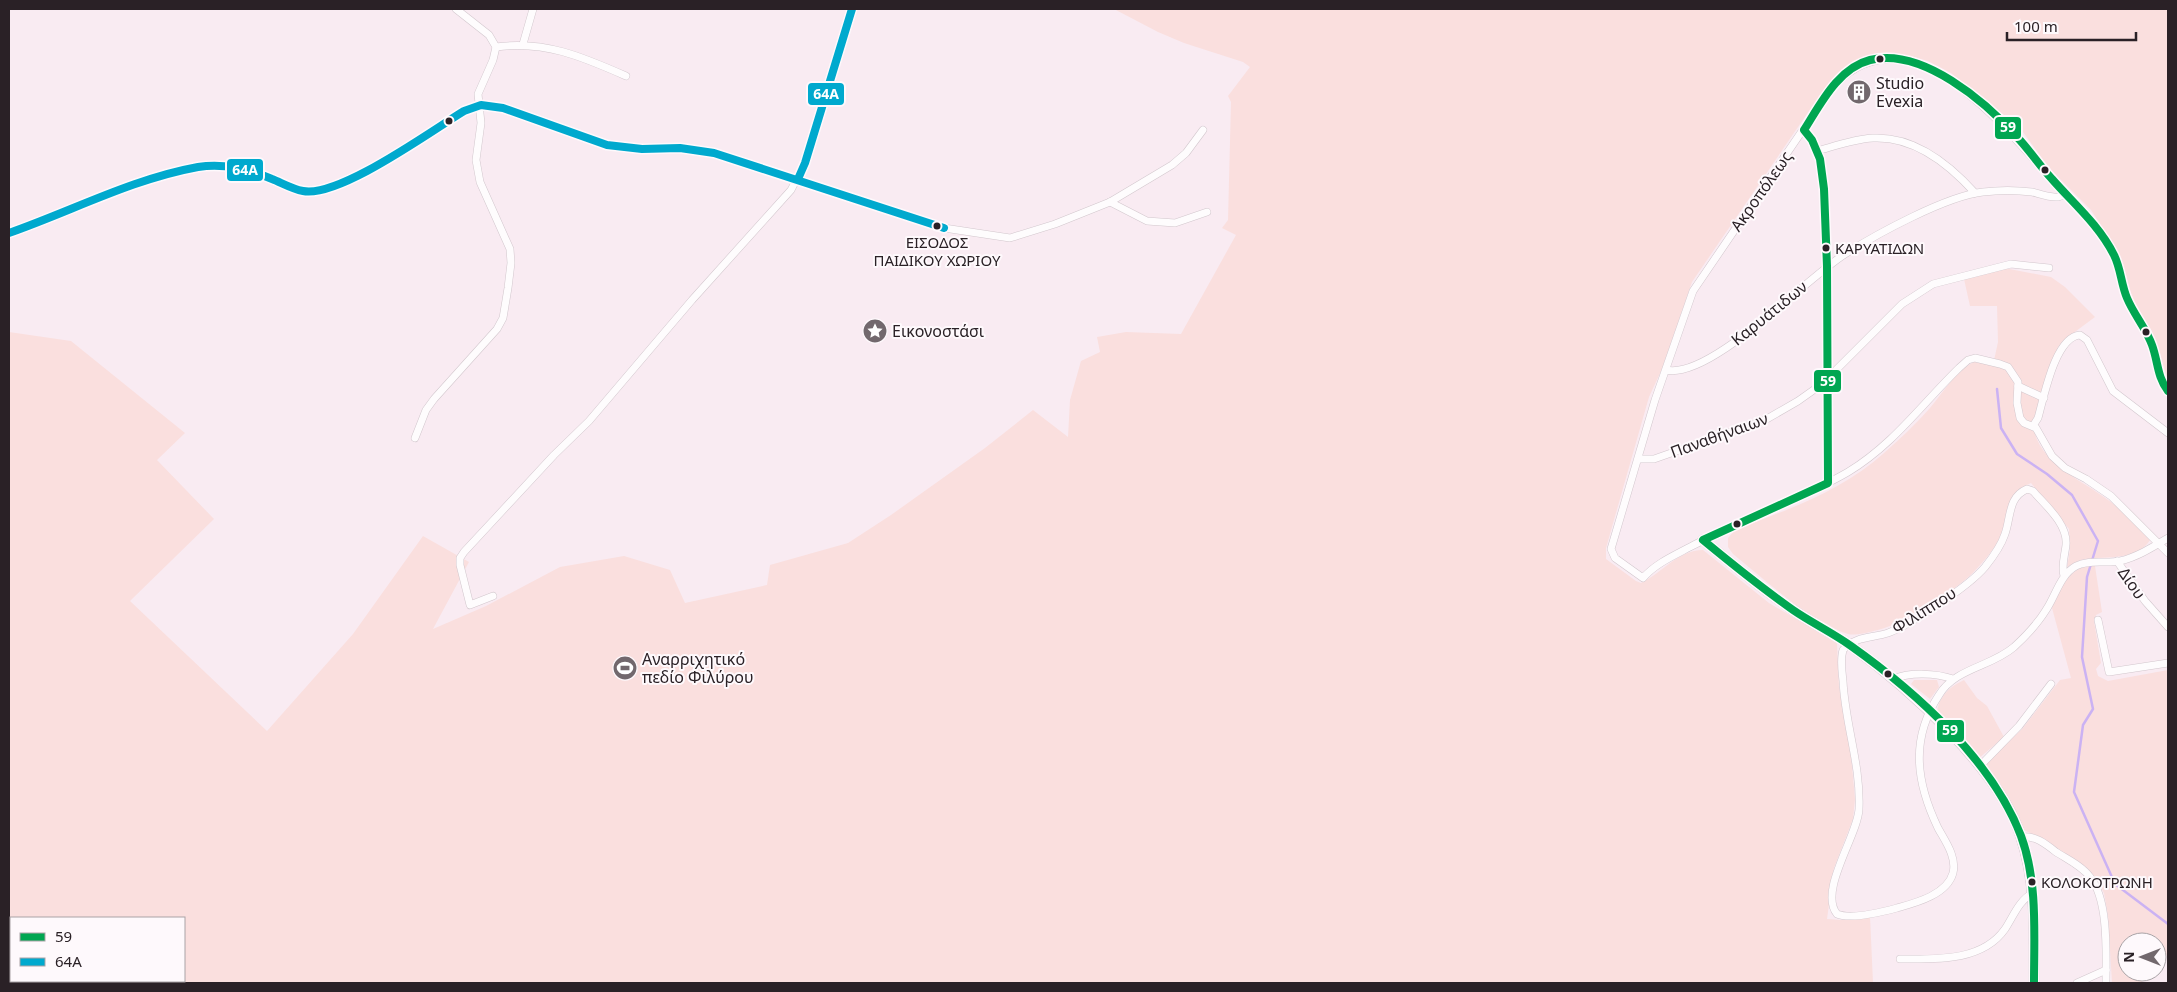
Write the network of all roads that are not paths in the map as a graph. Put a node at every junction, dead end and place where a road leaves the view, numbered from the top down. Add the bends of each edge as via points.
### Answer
1 (456, 9) edge
2 (533, 9) edge
3 (852, 9) edge
4 (523, 44) junction
5 (496, 47) junction
6 (626, 76) dead end
7 (477, 106) junction
8 (1203, 130) dead end
9 (1804, 130) junction
10 (1817, 151) junction
11 (798, 179) junction
12 (1975, 193) junction
13 (2065, 194) junction
14 (1110, 202) junction
15 (1207, 212) dead end
16 (9, 233) edge
17 (1827, 266) junction
18 (2049, 268) dead end
19 (1666, 370) junction
20 (1828, 378) junction
21 (2018, 386) junction
22 (2168, 391) edge
23 (2044, 398) junction
24 (2033, 426) junction
25 (2168, 433) edge
26 (415, 438) dead end
27 (1639, 459) junction
28 (1828, 483) junction
29 (2168, 538) edge
30 (1703, 540) junction
31 (2159, 543) junction
32 (2168, 553) edge
33 (2117, 562) junction
34 (2064, 576) junction
35 (493, 596) dead end
36 (2098, 620) dead end
37 (2168, 627) edge
38 (1849, 645) junction
39 (2168, 663) edge
40 (1893, 679) junction
41 (1953, 679) junction
42 (2051, 684) dead end
43 (1930, 712) junction
44 (1979, 767) junction
45 (2021, 837) junction
46 (2033, 893) junction
47 (1900, 959) dead end
48 (2106, 970) junction
49 (2034, 983) edge
50 (2077, 983) edge
51 (2106, 983) edge

1 - 5 street via 489,34
2 - 4 street
3 - 11 street
4 - 5 street
4 - 6 street via 562,52
5 - 7 street via 478,94
7 - 11 street via 510,110 607,145 714,153
7 - 16 street via 353,178 321,192 299,191 242,168 200,167 150,180
7 - 26 street via 480,123 477,175 510,248 504,311 494,334 430,405
8 - 14 street via 1186,153 1172,165
9 - 10 street
9 - 13 street, Ακροπόλεως via 1834,86 1852,69 1876,59 1908,61 1942,74 1986,108 2018,138
9 - 19 street, Ακροπόλεως via 1698,282
10 - 12 street via 1870,138 1898,141 1934,157
10 - 17 street via 1824,179
11 - 14 street via 944,228 1010,238
11 - 35 street via 589,421 464,552 460,565 470,605
12 - 13 street, Καρυάτιδων via 2015,190 2056,197
12 - 17 street, Καρυάτιδων via 1943,204 1879,235
13 - 22 street, Ακροπόλεως via 2093,224 2114,255 2127,297 2150,340
14 - 15 street via 1147,221 1175,223
17 - 19 street, Καρυάτιδων via 1711,357 1687,369
17 - 20 street
18 - 20 street, Παναθήναιων via 2012,264 1930,286 1898,308
19 - 27 street, Ακροπόλεως
20 - 27 street, Παναθήναιων via 1813,392 1765,420 1651,460
20 - 28 street
21 - 23 street
21 - 24 street via 2020,418
21 - 28 street via 2006,366 1975,358 1962,364 1878,452
23 - 24 street
23 - 25 street via 2062,347 2070,337 2081,335 2088,342 2113,391
24 - 31 street via 2057,462 2111,496
27 - 30 street, Ακροπόλεως via 1611,551 1615,558 1642,578 1661,563
28 - 30 street
29 - 31 street
30 - 38 street via 1780,601
31 - 32 street
31 - 33 street
33 - 34 street via 2082,564
33 - 37 street, Δίου
34 - 38 street, Φιλίππου via 2065,532 2033,491 2027,489 2013,501 2003,540 1979,573 1900,627
34 - 41 street via 2043,615 2015,646 1992,662
36 - 39 street via 2110,672
38 - 40 street
38 - 43 street via 1841,656 1844,697 1857,769 1859,810 1837,870 1833,901 1835,912 1841,916 1904,906 1936,893 1952,876 1952,856 1931,811 1918,764 1920,740
40 - 41 street via 1912,675
40 - 43 street
41 - 43 street via 1939,694
42 - 44 street via 2020,726
43 - 44 street
44 - 45 street via 2004,802
45 - 46 street
45 - 48 street via 2042,842 2092,878 2102,908
46 - 47 street via 2019,906 2000,935 1984,947 1947,958
46 - 49 street
48 - 50 street
48 - 51 street

